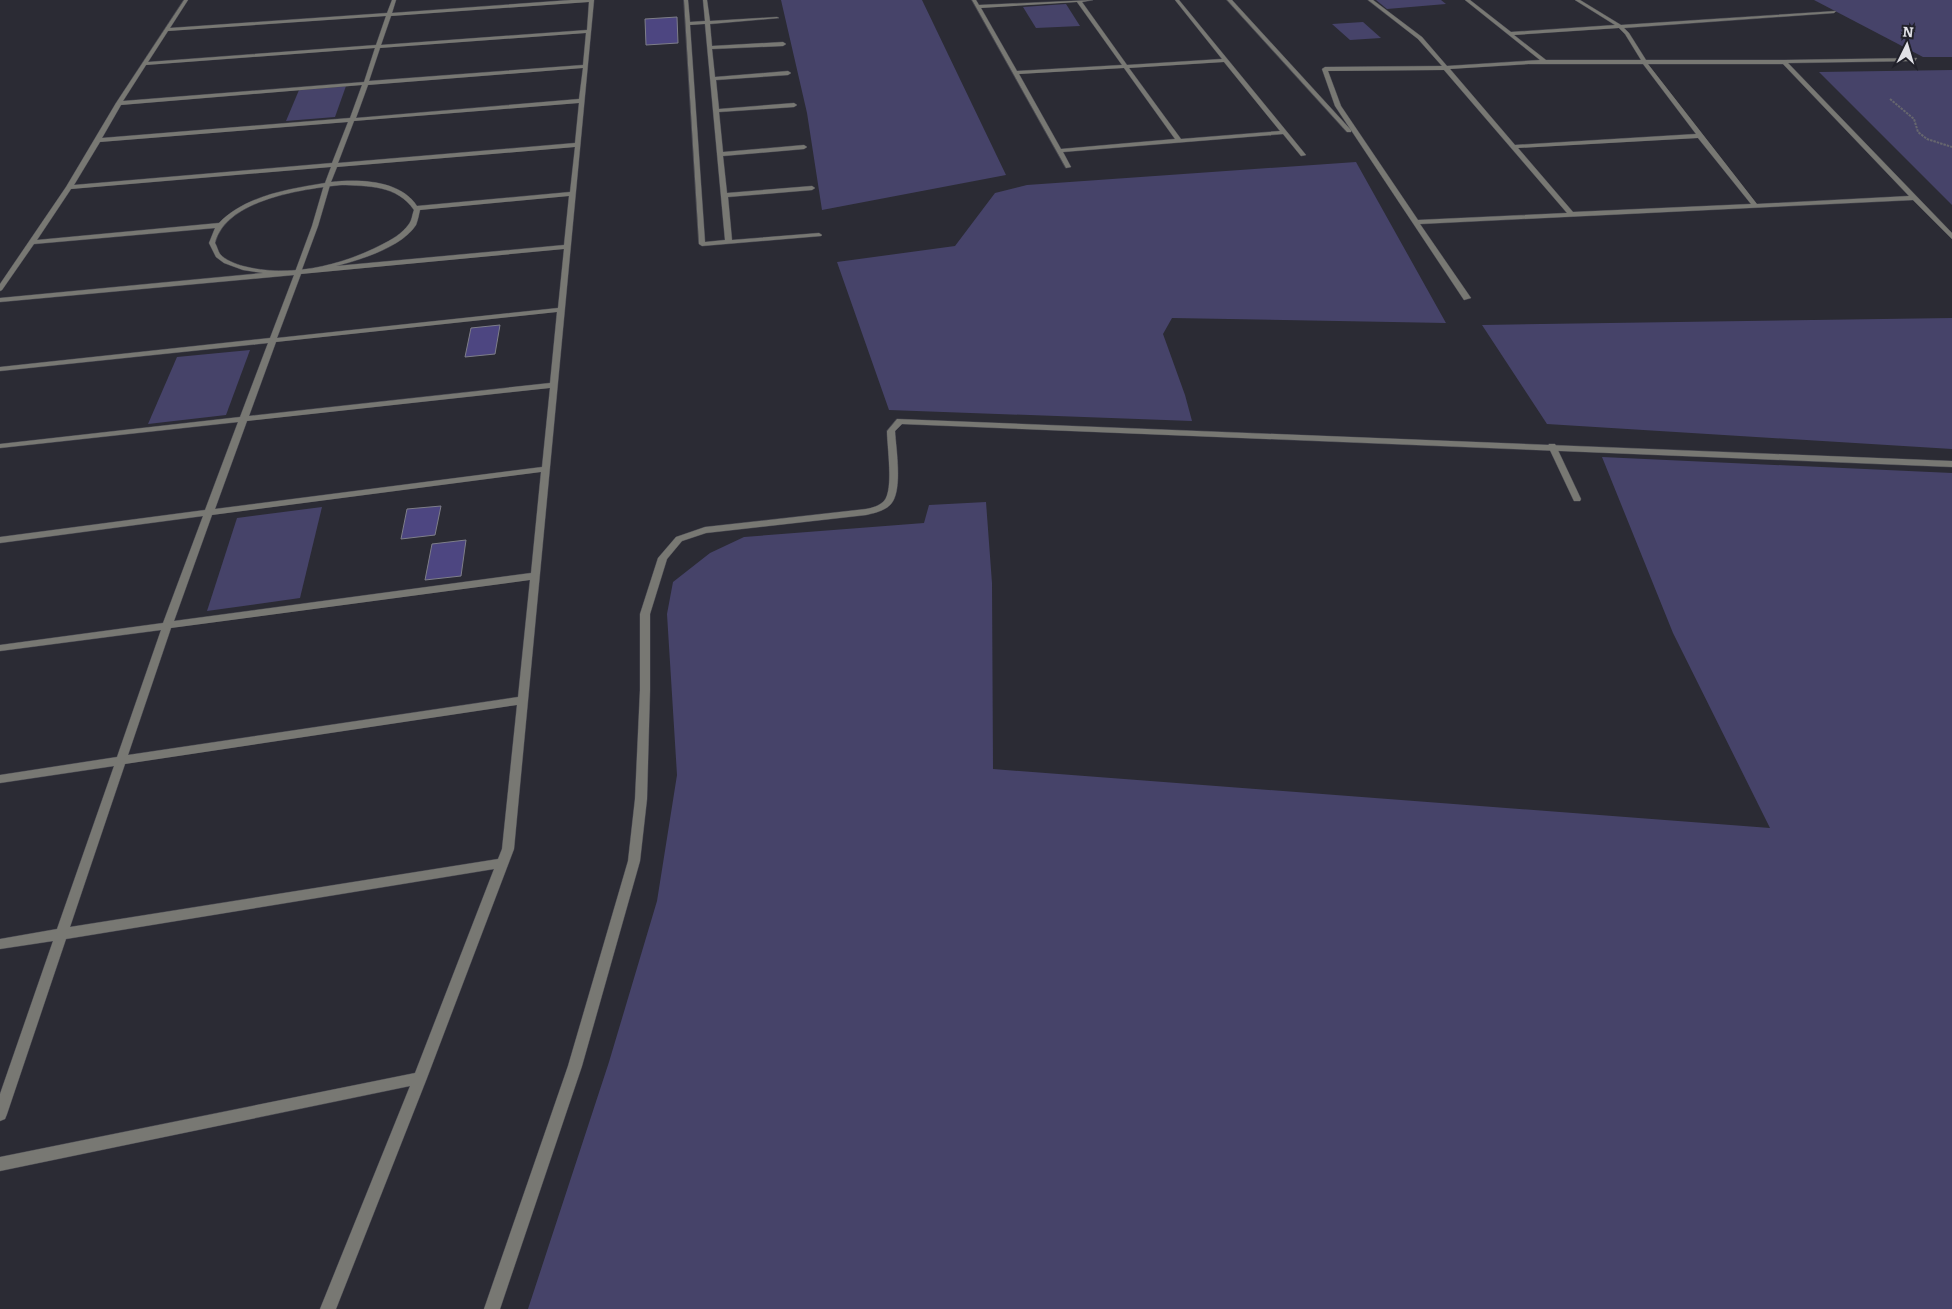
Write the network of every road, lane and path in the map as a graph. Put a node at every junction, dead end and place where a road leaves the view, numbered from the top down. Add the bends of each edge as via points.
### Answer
1 (186, 0) edge
2 (194, 0) edge
3 (394, 0) edge
4 (592, 0) edge
5 (686, 0) edge
6 (705, 0) edge
7 (974, 0) edge
8 (1078, 0) edge
9 (1091, 0) edge
10 (1177, 0) edge
11 (1229, 0) edge
12 (1370, 0) edge
13 (1467, 0) edge
14 (1577, 0) edge
15 (977, 7) junction
16 (1834, 12) dead end
17 (389, 14) junction
18 (777, 18) dead end
19 (708, 23) junction
20 (688, 24) junction
21 (1618, 25) junction
22 (166, 30) junction
23 (588, 31) junction
24 (1510, 34) junction
25 (783, 44) dead end
26 (378, 47) junction
27 (710, 48) junction
28 (1915, 59) dead end
29 (1226, 60) junction
30 (1546, 62) junction
31 (1784, 62) junction
32 (1645, 63) junction
33 (144, 64) junction
34 (584, 66) junction
35 (1126, 66) junction
36 (1447, 68) junction
37 (788, 73) dead end
38 (1015, 73) junction
39 (713, 78) junction
40 (366, 83) junction
41 (1890, 99) dead end
42 (581, 101) junction
43 (119, 103) junction
44 (794, 105) dead end
45 (716, 111) junction
46 (351, 120) junction
47 (1285, 132) junction
48 (1700, 136) junction
49 (98, 140) junction
50 (1178, 141) junction
51 (577, 145) junction
52 (1512, 147) junction
53 (1952, 147) edge
54 (804, 148) dead end
55 (1058, 151) junction
56 (720, 154) junction
57 (1303, 155) dead end
58 (1371, 156) junction
59 (333, 165) junction
60 (1068, 167) dead end
61 (327, 185) junction
62 (69, 187) junction
63 (812, 188) dead end
64 (572, 194) junction
65 (724, 195) junction
66 (1914, 198) junction
67 (1755, 205) junction
68 (416, 208) junction
69 (1570, 214) junction
70 (1416, 222) junction
71 (221, 225) junction
72 (819, 235) dead end
73 (1952, 236) edge
74 (33, 242) junction
75 (729, 242) junction
76 (567, 247) junction
77 (298, 272) junction
78 (0, 289) edge
79 (1467, 298) dead end
80 (0, 300) edge
81 (560, 310) junction
82 (273, 340) junction
83 (0, 369) edge
84 (553, 385) junction
85 (244, 419) junction
86 (0, 446) edge
87 (1552, 446) junction
88 (1952, 464) edge
89 (545, 469) junction
90 (1577, 499) dead end
91 (209, 512) junction
92 (0, 540) edge
93 (535, 576) junction
94 (167, 626) junction
95 (0, 648) edge
96 (522, 700) junction
97 (122, 761) junction
98 (0, 780) edge
99 (503, 863) junction
100 (62, 934) junction
101 (0, 944) edge
102 (420, 1078) junction
103 (0, 1114) edge
104 (0, 1164) edge
105 (328, 1309) edge
106 (492, 1309) edge

1 - 2 street
1 - 22 street
3 - 17 street
4 - 17 street
4 - 23 street
5 - 20 street
6 - 19 street
7 - 15 street
8 - 9 street
8 - 15 street
8 - 35 street
10 - 29 street
11 - 58 street
12 - 36 street via 1420,38
13 - 24 street
14 - 21 street
15 - 38 street
16 - 21 street
17 - 22 street
17 - 26 street
18 - 19 street
19 - 20 street
19 - 27 street
20 - 75 street via 702,244
21 - 24 street
21 - 32 street via 1635,44
22 - 33 street
23 - 26 street
23 - 34 street
24 - 30 street
25 - 27 street
26 - 33 street
26 - 40 street
27 - 39 street
28 - 31 street
29 - 35 street
29 - 47 street
30 - 32 street
30 - 36 street
31 - 32 street
31 - 66 street
32 - 48 street
33 - 43 street
34 - 40 street
34 - 42 street
35 - 38 street
35 - 50 street
36 - 52 street
36 - 58 street via 1324,70 1338,106
37 - 39 street
38 - 55 street
39 - 45 street
40 - 43 street
40 - 46 street
41 - 53 path via 1914,119 1918,132
42 - 46 street
42 - 51 street
43 - 49 street
44 - 45 street
45 - 56 street
46 - 49 street
46 - 59 street
47 - 50 street
47 - 57 street
48 - 52 street
48 - 67 street
49 - 62 street
50 - 55 street
51 - 59 street
51 - 64 street
52 - 69 street
54 - 56 street
55 - 60 street
56 - 65 street
58 - 70 street
59 - 61 street
59 - 62 street
61 - 68 street via 370,184 393,189 410,198
61 - 71 street via 280,193 253,203
61 - 77 street
62 - 74 street
63 - 65 street
64 - 68 street
64 - 76 street
65 - 75 street
66 - 67 street
66 - 73 street
67 - 69 street
68 - 77 street via 412,225 396,240 369,254
69 - 70 street
70 - 79 street
71 - 74 street
71 - 77 street via 212,243 218,256 234,265 262,271
72 - 75 street
74 - 78 street
76 - 77 street
76 - 81 street
77 - 80 street
77 - 82 street
81 - 82 street
81 - 84 street
82 - 83 street
82 - 85 street
84 - 85 street
84 - 89 street
85 - 86 street
85 - 91 street
87 - 88 street
87 - 90 street
87 - 106 street via 900,421 891,431 893,491 881,508 705,530 679,539 663,558 645,614 641,789 634,861 575,1066
89 - 91 street
89 - 93 street
91 - 92 street
91 - 94 street
93 - 94 street
93 - 96 street
94 - 95 street
94 - 97 street
96 - 97 street
96 - 99 street via 508,850
97 - 98 street
97 - 100 street
99 - 100 street
99 - 102 street
100 - 101 street
100 - 103 street
102 - 104 street
102 - 105 street

